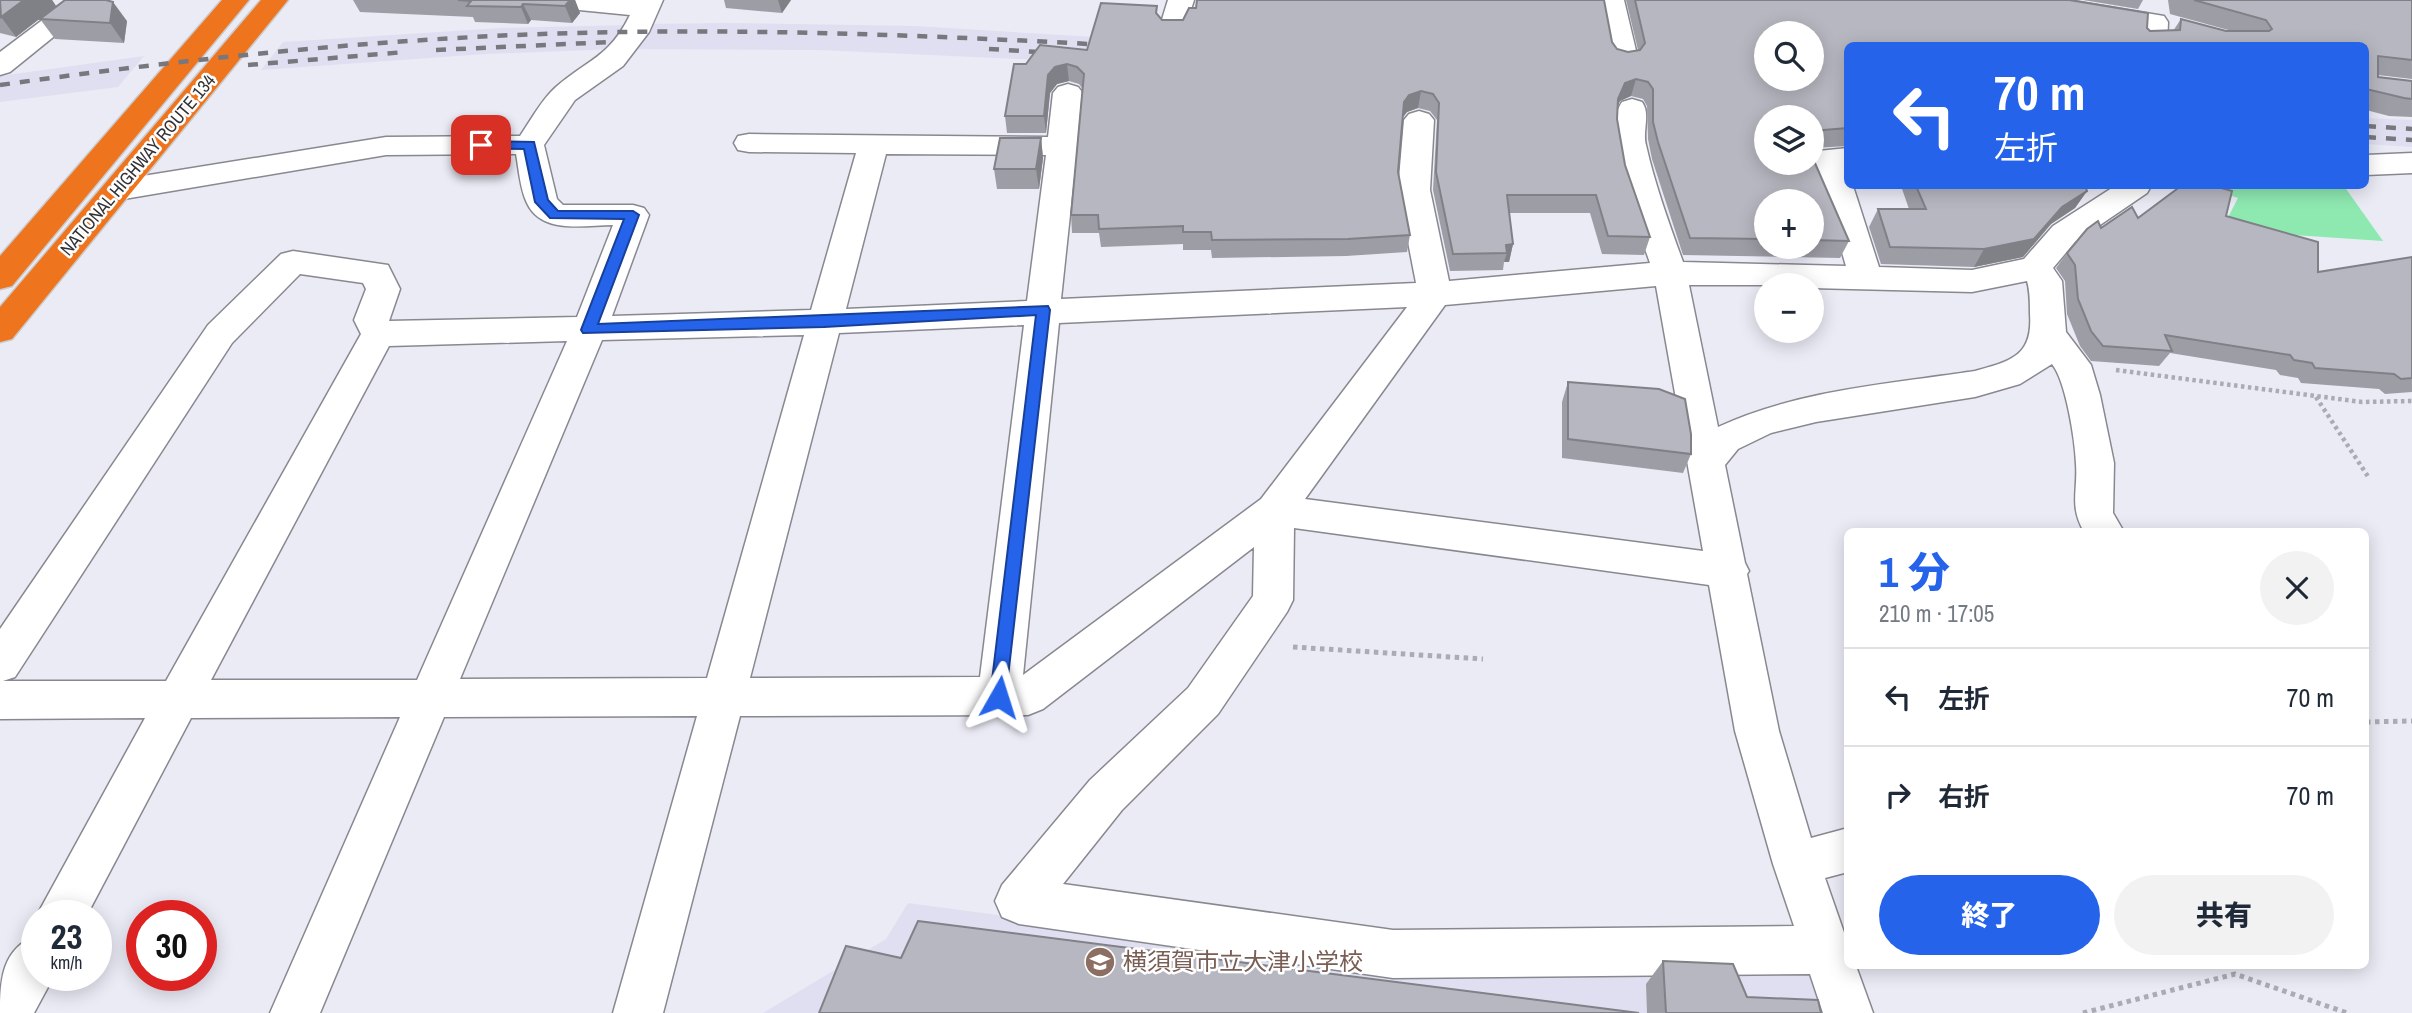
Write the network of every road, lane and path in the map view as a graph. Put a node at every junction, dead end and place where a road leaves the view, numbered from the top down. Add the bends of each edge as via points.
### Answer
1 (86, 0) edge
2 (236, 0) edge
3 (275, 0) edge
4 (559, 0) edge
5 (1181, 0) edge
6 (1611, 0) edge
7 (2016, 0) edge
8 (648, 4) edge
9 (2161, 24) edge
10 (1173, 29) edge
11 (1624, 59) edge
12 (0, 66) edge
13 (1068, 93) dead end
14 (1632, 108) dead end
15 (1419, 120) dead end
16 (749, 143) dead end
17 (529, 145) junction
18 (873, 145) junction
19 (1063, 146) junction
20 (1844, 158) edge
21 (2412, 163) edge
22 (2369, 165) edge
23 (2132, 189) edge
24 (118, 190) junction
25 (2035, 268) junction
26 (1670, 273) junction
27 (0, 278) edge
28 (1866, 279) junction
29 (1434, 293) junction
30 (1043, 310) junction
31 (824, 322) junction
32 (0, 330) edge
33 (589, 330) junction
34 (378, 334) junction
35 (2049, 335) junction
36 (2073, 365) junction
37 (2315, 396) junction
38 (2412, 401) edge
39 (1706, 462) junction
40 (2369, 478) dead end
41 (1275, 510) junction
42 (2102, 528) edge
43 (1729, 571) junction
44 (1243, 643) junction
45 (1483, 659) dead end
46 (0, 664) edge
47 (999, 697) junction
48 (724, 698) junction
49 (430, 699) junction
50 (0, 700) edge
51 (179, 700) junction
52 (2412, 721) edge
53 (2369, 722) edge
54 (1844, 851) edge
55 (1796, 864) junction
56 (69, 900) edge
57 (1826, 950) junction
58 (21, 989) edge
59 (8, 1013) edge
60 (295, 1013) edge
61 (638, 1013) edge
62 (1848, 1013) edge
63 (2083, 1013) edge
64 (2347, 1013) edge

1 - 12 street
2 - 27 highway, NATIONAL HIGHWAY ROUTE 134
3 - 24 highway, NATIONAL HIGHWAY ROUTE 134
4 - 8 street
5 - 10 street
6 - 11 street
7 - 9 street
8 - 17 street via 635,32 613,60 565,94
13 - 19 street
14 - 26 street via 1629,138 1640,187
15 - 29 street via 1414,190
16 - 18 street
17 - 24 street via 386,146
17 - 33 street via 542,202 555,215 633,215
18 - 19 street
18 - 31 street
19 - 30 street
20 - 28 street via 1829,158
21 - 22 street
23 - 25 street via 2064,234
24 - 32 highway, NATIONAL HIGHWAY ROUTE 134
25 - 28 street via 1972,281
25 - 35 street via 2045,281
26 - 28 street
26 - 29 street
26 - 39 street
29 - 30 street
29 - 41 street
30 - 31 street
30 - 47 street
31 - 33 street
31 - 48 street
33 - 34 street
33 - 49 street
34 - 46 street via 371,320 383,289 376,273 293,262 220,334
34 - 51 street
35 - 36 street
35 - 39 street via 2038,358 2007,375 1762,422 1725,439
36 - 37 path
36 - 42 street via 2095,463 2094,514
37 - 38 path via 2362,402
37 - 40 path
39 - 43 street
41 - 43 street
41 - 44 street via 1273,600
41 - 47 street via 1028,696
43 - 55 street via 1757,731
44 - 45 path
44 - 57 street via 1203,701 1106,795 1019,901 1393,954
47 - 48 street
48 - 49 street
48 - 61 street
49 - 51 street
49 - 60 street
50 - 51 street
51 - 56 street
52 - 53 path
54 - 55 street
55 - 57 street
57 - 62 street
58 - 59 street
63 - 64 path via 2235,974

